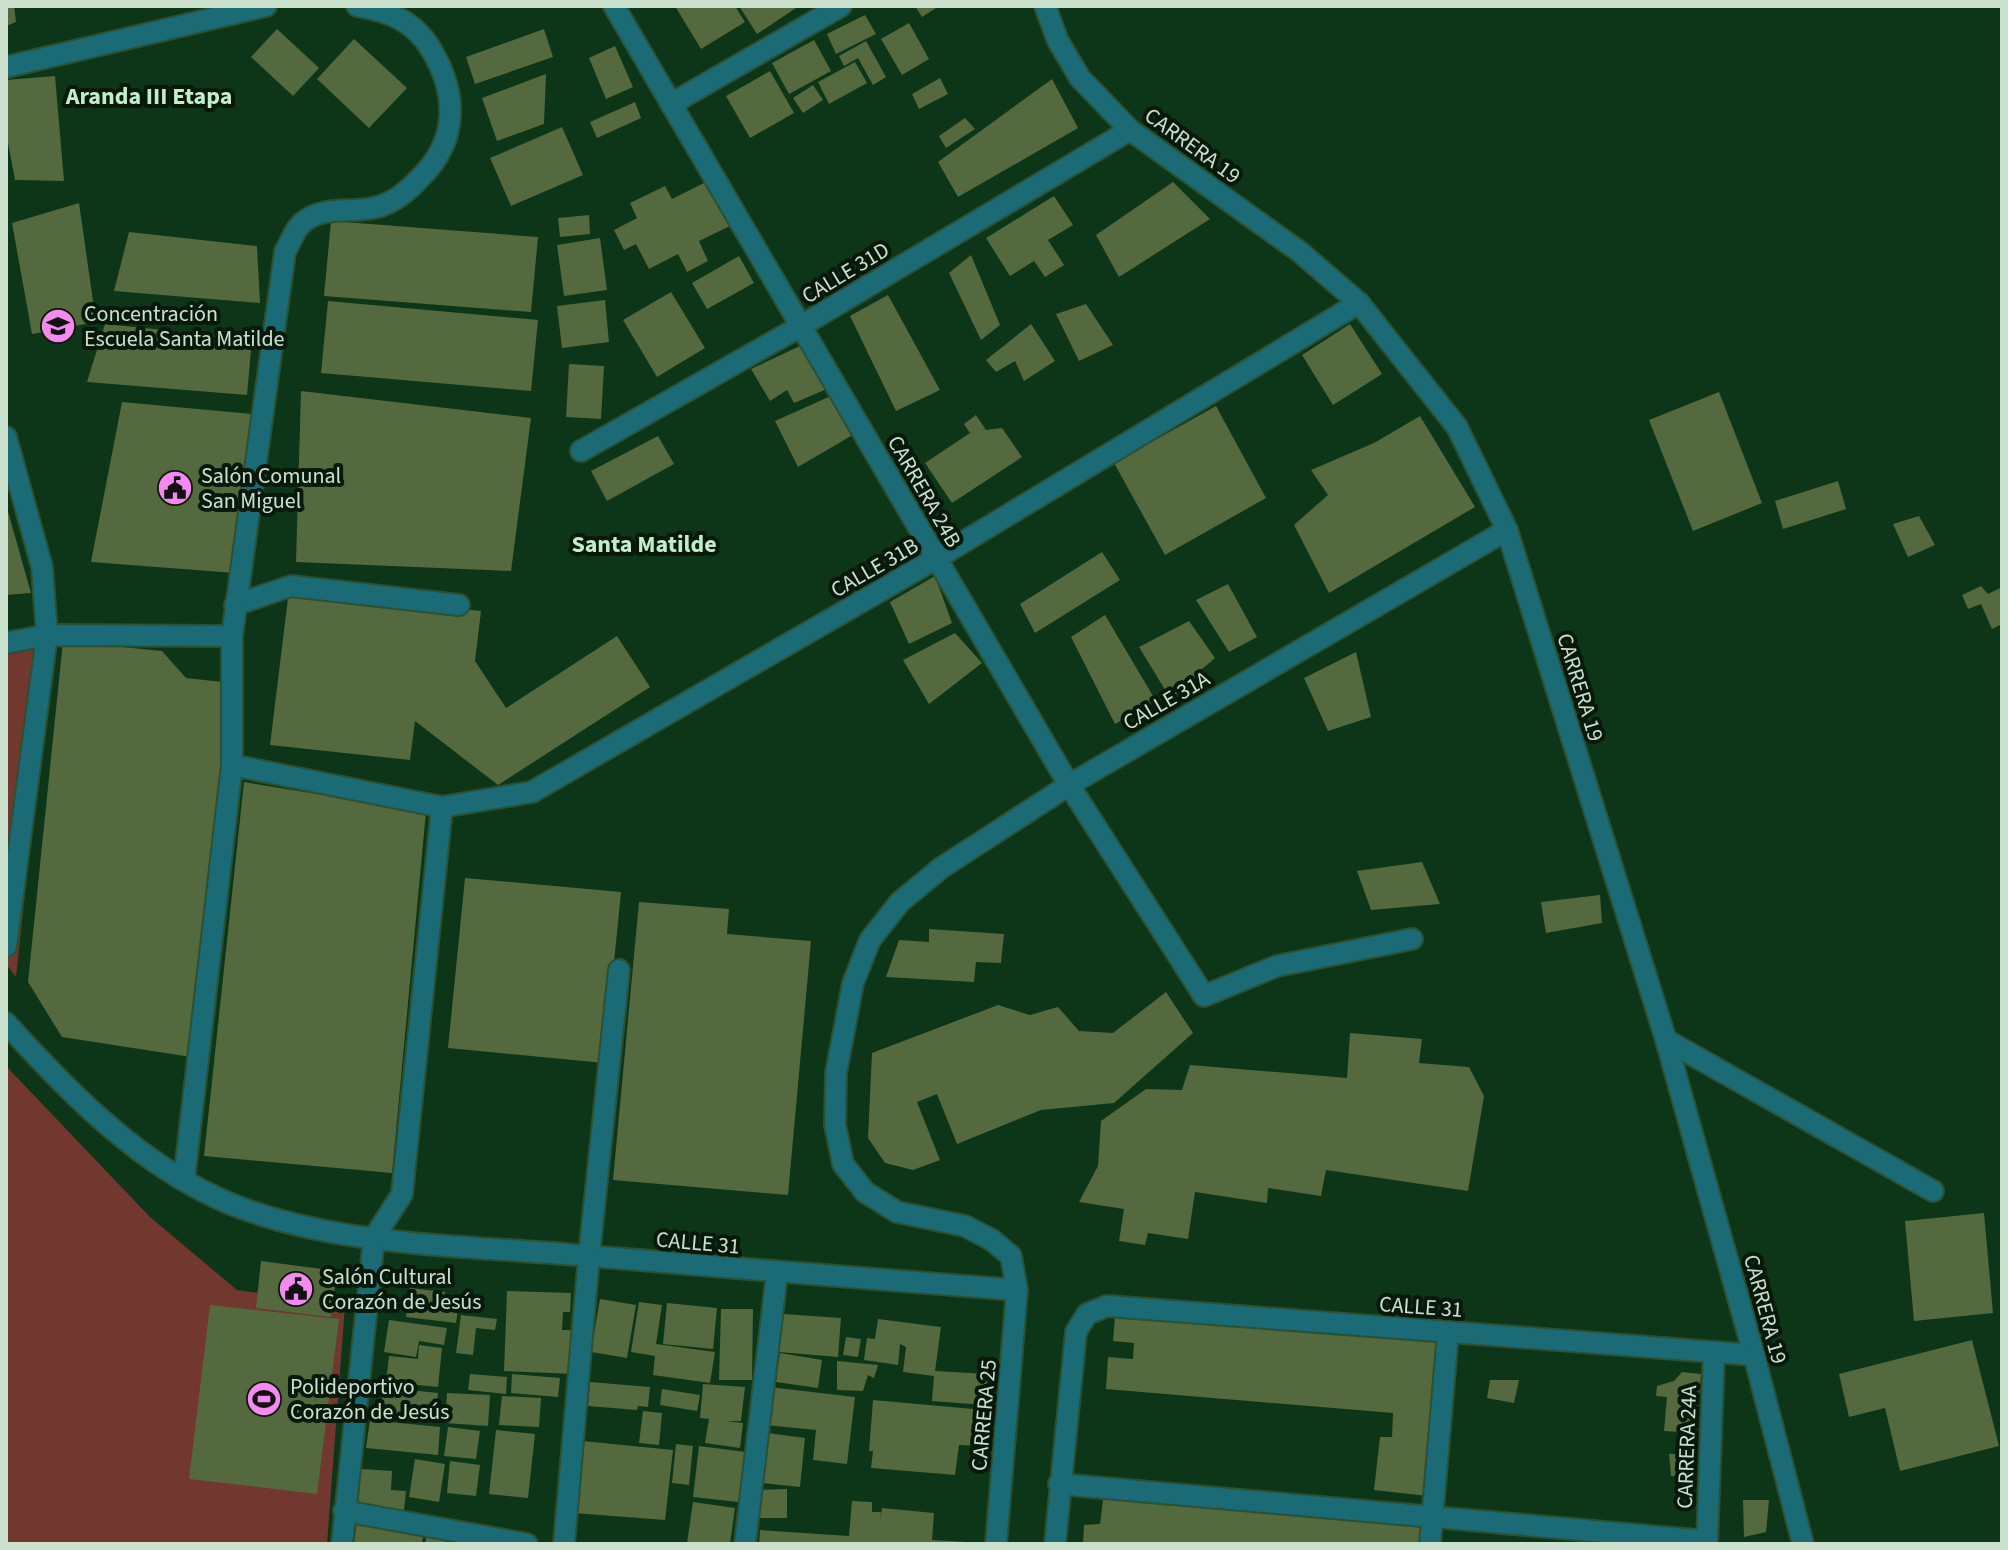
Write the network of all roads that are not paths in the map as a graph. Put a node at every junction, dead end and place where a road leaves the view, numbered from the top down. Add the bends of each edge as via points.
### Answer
1 (266, 6) edge
2 (357, 6) edge
3 (614, 6) edge
4 (841, 6) edge
5 (1045, 6) edge
6 (6, 67) edge
7 (671, 104) junction
8 (1130, 130) junction
9 (1359, 303) junction
10 (801, 326) junction
11 (6, 437) edge
12 (581, 451) dead end
13 (1507, 530) junction
14 (937, 558) junction
15 (235, 605) junction
16 (459, 605) dead end
17 (47, 635) junction
18 (232, 636) junction
19 (6, 643) edge
20 (232, 765) junction
21 (1069, 785) junction
22 (442, 807) junction
23 (1412, 939) dead end
24 (870, 940) joint
25 (6, 946) edge
26 (619, 970) dead end
27 (6, 1023) edge
28 (1666, 1040) junction
29 (184, 1180) junction
30 (1933, 1191) dead end
31 (374, 1238) junction
32 (589, 1256) junction
33 (777, 1273) junction
34 (1017, 1290) junction
35 (1448, 1333) junction
36 (1714, 1352) junction
37 (1754, 1355) junction
38 (1059, 1484) junction
39 (344, 1511) junction
40 (1432, 1517) junction
41 (1707, 1543) edge
42 (342, 1544) edge
43 (527, 1544) edge
44 (564, 1544) edge
45 (745, 1544) edge
46 (996, 1544) edge
47 (1055, 1544) edge
48 (1430, 1544) edge
49 (1803, 1544) edge

1 - 6 street
2 - 15 street via 408,22 428,44 444,72 451,106 447,139 432,167 406,193 381,206 311,216 299,224 285,252
3 - 7 street, CARRERA 24B
4 - 7 street
5 - 8 street, CARRERA 19 via 1080,78
7 - 10 street, CARRERA 24B
8 - 9 street, CARRERA 19 via 1300,252
8 - 10 street, CALLE 31D
9 - 13 street, CARRERA 19 via 1457,427
9 - 14 street, CALLE 31B
10 - 12 street, CALLE 31D
10 - 14 street, CARRERA 24B
11 - 17 street via 42,567
13 - 21 street, CALLE 31A
13 - 28 street, CARRERA 19
14 - 21 street, CARRERA 24B
14 - 22 street, CALLE 31B via 532,792
15 - 16 street via 291,586
15 - 18 street
17 - 18 street
17 - 19 street
17 - 25 street
18 - 20 street
20 - 22 street
20 - 29 street
21 - 23 street, CARRERA 24B via 1204,996 1277,966
21 - 24 street, CALLE 31A via 941,868 900,902
22 - 31 street via 402,1194
24 - 34 street, CARRERA 25 via 853,983 836,1073 835,1125 843,1164 865,1192 897,1212 965,1226 992,1240 1011,1256
26 - 32 street
27 - 29 street, CALLE 31 via 84,1102 143,1154
28 - 30 street
28 - 37 street, CARRERA 19
29 - 31 street, CALLE 31 via 268,1218
31 - 32 street, CALLE 31
31 - 39 street
32 - 33 street, CALLE 31
32 - 44 street
33 - 34 street, CALLE 31
33 - 45 street
34 - 46 street, CARRERA 25
35 - 36 street, CALLE 31
35 - 38 street, CALLE 31 via 1107,1306 1087,1314 1076,1332
35 - 40 street
36 - 37 street, CALLE 31
36 - 41 street, CARRERA 24A
37 - 49 street, CARRERA 19
38 - 40 street
38 - 47 street
39 - 42 street
39 - 43 street
40 - 41 street
40 - 48 street

